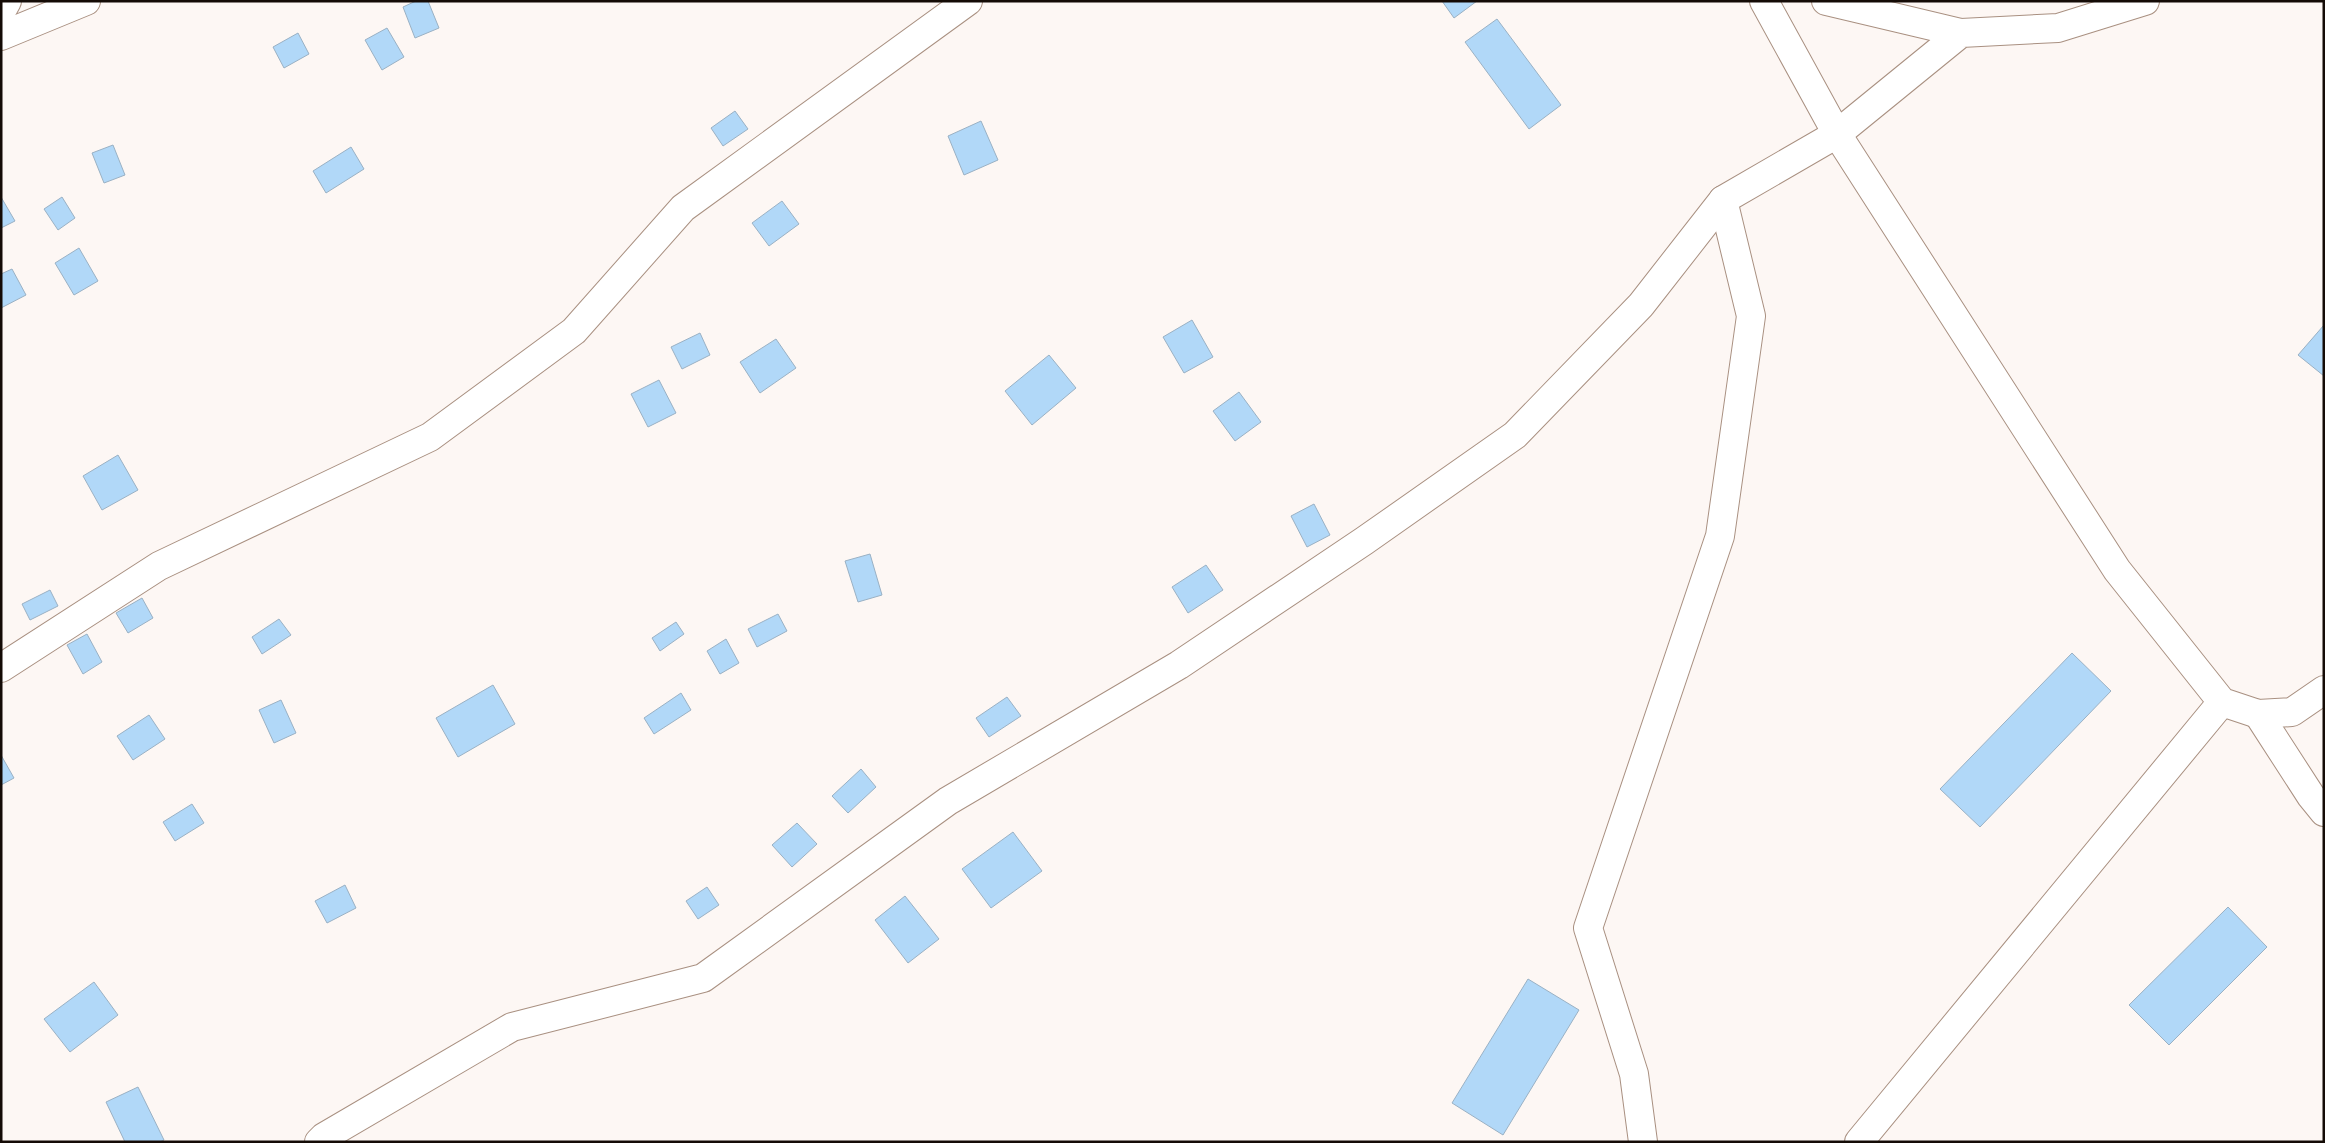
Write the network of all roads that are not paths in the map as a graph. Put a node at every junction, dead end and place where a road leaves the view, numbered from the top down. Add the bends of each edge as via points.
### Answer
1 (7, 1) edge
2 (86, 1) edge
3 (968, 1) edge
4 (1764, 1) edge
5 (1826, 1) edge
6 (2145, 1) edge
7 (1, 12) edge
8 (1961, 33) junction
9 (1, 36) edge
10 (1837, 134) junction
11 (1723, 200) junction
12 (1, 668) edge
13 (2324, 690) edge
14 (2222, 702) junction
15 (2258, 714) junction
16 (2324, 812) edge
17 (319, 1142) edge
18 (1643, 1142) edge
19 (1858, 1142) edge

1 - 7 street
2 - 9 street
3 - 12 street via 683,208 574,331 430,437 159,566
4 - 10 street
5 - 8 street
6 - 8 street via 2058,28
8 - 10 street
10 - 11 street
10 - 14 street via 2117,570
11 - 17 street via 1641,305 1515,435 1364,541 1203,649 948,801 704,978 512,1027
11 - 18 street via 1751,316 1720,536 1588,928 1634,1074
13 - 15 street via 2292,712
14 - 15 street
14 - 19 street
15 - 16 street

